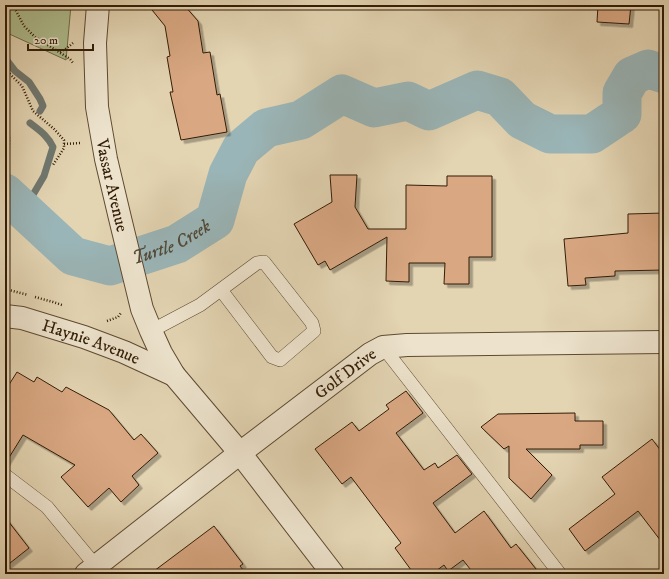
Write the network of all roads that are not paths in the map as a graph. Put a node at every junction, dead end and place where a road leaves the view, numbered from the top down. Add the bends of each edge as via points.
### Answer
1 (98, 5) edge
2 (221, 290) junction
3 (5, 316) edge
4 (151, 331) junction
5 (664, 342) edge
6 (383, 347) junction
7 (174, 375) junction
8 (240, 453) junction
9 (5, 475) edge
10 (95, 571) edge
11 (333, 574) edge
12 (560, 574) edge

1 - 4 street, Vassar Avenue via 94,43 96,107 119,214 133,308
2 - 2 lane via 257,263 264,262 312,323 314,331 280,360 272,357
2 - 4 lane via 200,305
3 - 7 street, Haynie Avenue via 22,318 84,337
4 - 7 street, Vassar Avenue
5 - 6 street, Golf Drive via 407,344
6 - 8 street, Golf Drive via 370,354
6 - 12 lane
7 - 8 street, Vassar Avenue
8 - 10 street, Golf Drive
8 - 11 street
9 - 10 lane via 46,507

